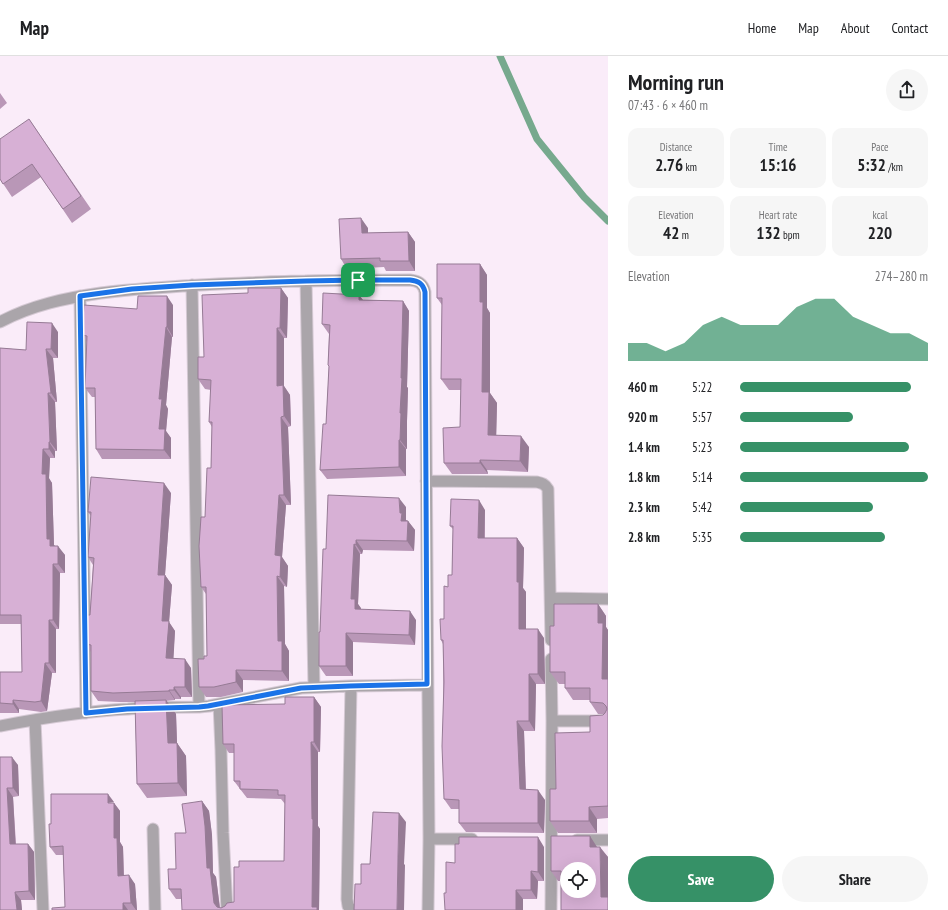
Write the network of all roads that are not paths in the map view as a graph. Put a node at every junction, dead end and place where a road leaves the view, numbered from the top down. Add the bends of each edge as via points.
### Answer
1 (306, 281) junction
2 (192, 285) junction
3 (80, 296) junction
4 (0, 322) edge
5 (426, 481) junction
6 (551, 598) junction
7 (608, 599) edge
8 (427, 684) junction
9 (350, 686) junction
10 (314, 687) junction
11 (219, 704) junction
12 (199, 707) junction
13 (86, 713) junction
14 (35, 720) junction
15 (552, 721) junction
16 (608, 721) edge
17 (0, 726) edge
18 (153, 828) dead end
19 (429, 839) junction
20 (482, 839) edge
21 (555, 840) junction
22 (608, 840) edge
23 (43, 910) edge
24 (155, 910) edge
25 (227, 910) edge
26 (352, 910) edge
27 (428, 910) edge
28 (551, 910) edge

1 - 2 street
1 - 5 street via 410,280 421,283 424,288
1 - 10 street
2 - 3 street
2 - 12 street
3 - 4 street via 25,310
3 - 13 street
5 - 6 street via 537,482 546,486
5 - 8 street
6 - 7 street
6 - 15 street
8 - 9 street
8 - 19 street
9 - 10 street
9 - 26 street via 347,899
10 - 11 street
11 - 12 street
11 - 25 street
12 - 13 street
13 - 14 street
14 - 17 street
14 - 23 street
15 - 16 street
15 - 21 street
18 - 24 street
19 - 20 street
19 - 27 street
21 - 22 street
21 - 28 street

